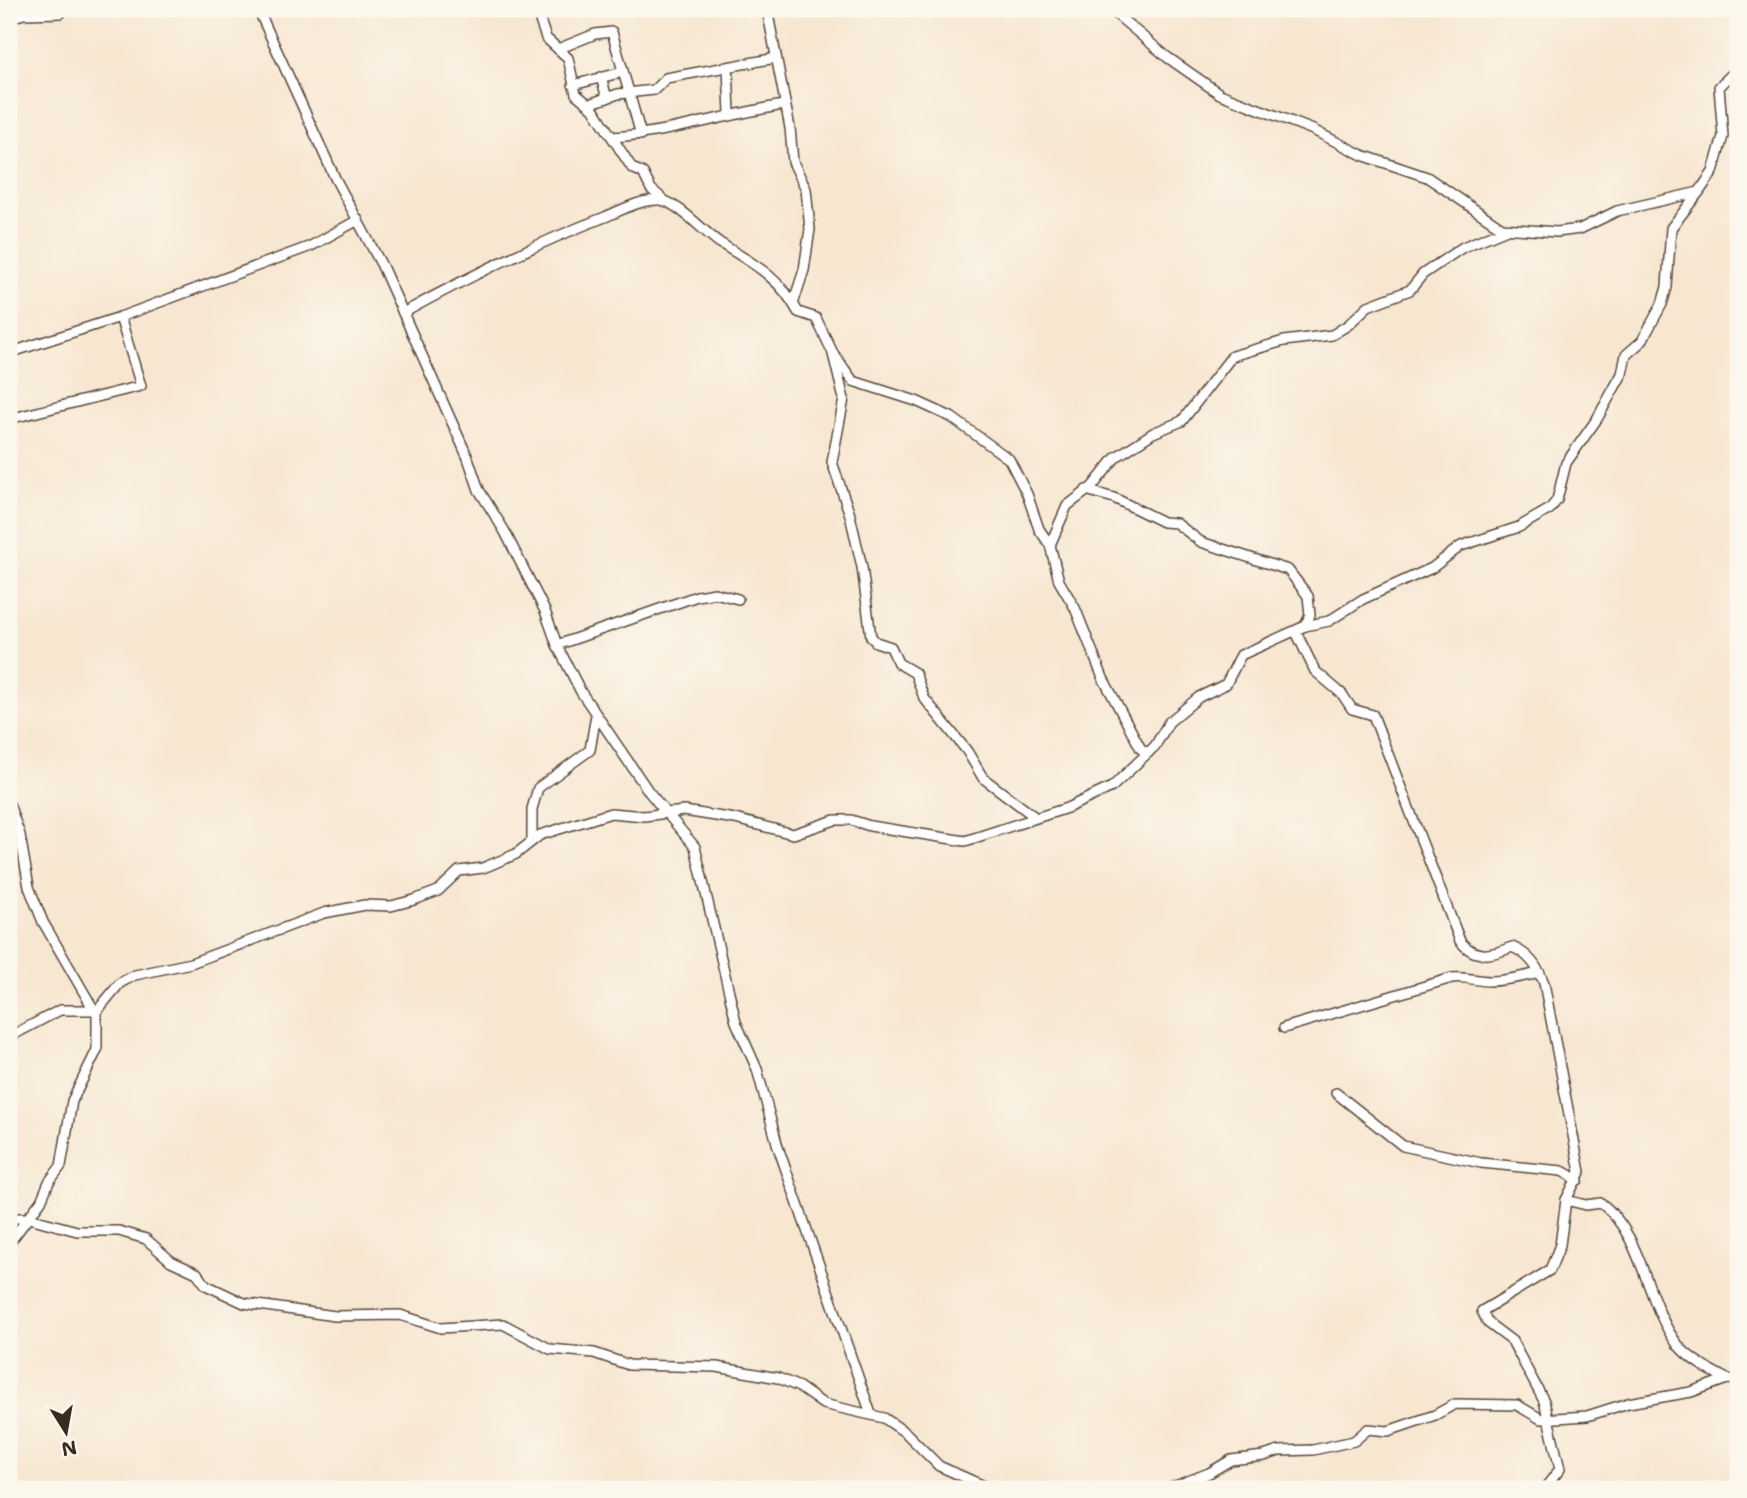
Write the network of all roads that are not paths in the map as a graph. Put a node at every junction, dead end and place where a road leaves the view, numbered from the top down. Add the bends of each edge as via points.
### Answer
1 (258, 9) edge
2 (536, 9) edge
3 (767, 9) edge
4 (1110, 9) edge
5 (61, 13) dead end
6 (9, 18) edge
7 (558, 49) junction
8 (776, 58) junction
9 (728, 68) junction
10 (1738, 68) edge
11 (623, 72) junction
12 (601, 77) junction
13 (573, 85) junction
14 (628, 92) junction
15 (607, 98) junction
16 (589, 104) junction
17 (784, 105) junction
18 (730, 113) junction
19 (641, 135) junction
20 (613, 137) junction
21 (1699, 192) junction
22 (665, 201) junction
23 (358, 219) junction
24 (1507, 229) junction
25 (794, 301) junction
26 (403, 313) junction
27 (120, 317) junction
28 (9, 353) edge
29 (833, 353) junction
30 (9, 419) edge
31 (1086, 490) junction
32 (1050, 545) junction
33 (738, 599) dead end
34 (1305, 626) junction
35 (1296, 632) junction
36 (557, 645) junction
37 (596, 715) junction
38 (1148, 753) junction
39 (9, 804) edge
40 (667, 812) junction
41 (1035, 817) junction
42 (532, 840) junction
43 (1540, 973) junction
44 (96, 1010) junction
45 (1284, 1028) dead end
46 (9, 1037) edge
47 (1336, 1093) dead end
48 (1578, 1180) junction
49 (1566, 1200) junction
50 (9, 1218) edge
51 (29, 1218) junction
52 (9, 1243) edge
53 (1727, 1379) junction
54 (1738, 1380) edge
55 (871, 1414) junction
56 (1549, 1419) junction
57 (990, 1489) edge
58 (1167, 1489) edge
59 (1544, 1489) edge

1 - 23 street
2 - 7 street via 546,38
3 - 8 street
4 - 24 street via 1220,94 1370,158 1427,177 1487,221
5 - 6 street
7 - 11 street via 610,31
7 - 13 street via 568,58
8 - 9 street
8 - 17 street
9 - 14 street via 666,78 654,90
9 - 18 street
10 - 21 street via 1719,87 1723,136 1713,172
11 - 12 street
11 - 14 street
12 - 13 street
12 - 15 street
13 - 16 street via 579,98
14 - 15 street
14 - 19 street
15 - 16 street
16 - 20 street
17 - 18 street
17 - 25 street via 793,162 806,189 810,229
18 - 19 street
19 - 20 street
20 - 22 street via 632,168 646,176
21 - 24 street via 1617,211 1580,229
21 - 34 street via 1671,228 1662,304 1642,341 1626,355 1622,374 1566,463 1557,500 1550,509 1519,527 1461,546 1432,568 1350,605 1329,621
22 - 25 street via 763,268
22 - 26 street via 629,206 559,233
23 - 26 street
23 - 27 street via 311,246
24 - 31 street via 1463,247 1423,274 1410,290 1368,306 1332,335 1252,348 1232,356 1182,421 1120,454
25 - 29 street via 798,312 818,321
26 - 36 street via 479,490 504,530
27 - 28 street
27 - 30 street via 141,386
29 - 32 street via 853,381 951,417 1000,450 1014,468
29 - 41 street via 844,398 832,462 862,566 871,637 891,647 898,663 915,673 923,698 983,778
31 - 32 street via 1062,511
31 - 34 street via 1114,498 1164,523 1176,523 1201,542 1287,570 1308,596 1310,615
32 - 38 street via 1059,581 1103,678
33 - 36 street via 715,593 697,596
34 - 35 street
35 - 38 street via 1241,655 1226,684 1199,697 1169,722
35 - 43 street via 1311,666 1353,709 1373,715 1460,941 1490,956 1512,947 1523,951
36 - 37 street
37 - 40 street
37 - 42 street via 590,750 543,784 534,796
38 - 41 street via 1112,787 1071,807
39 - 44 street via 29,887 43,922
40 - 41 street via 735,819 793,834 835,820 851,820 965,841
40 - 42 street via 644,816 611,813 556,828
40 - 55 street via 687,835 699,859 736,1022 757,1069 779,1147
42 - 44 street via 512,857 459,871 438,891 414,900 324,913 191,963 135,975 120,983
43 - 45 street via 1495,981 1452,978
43 - 48 street via 1580,1159
44 - 46 street via 60,1010
44 - 51 street via 97,1051 72,1101 61,1166
47 - 48 street via 1403,1146 1481,1163 1562,1171
48 - 49 street
49 - 53 street via 1601,1203 1617,1215 1679,1345
49 - 56 street via 1560,1245 1550,1270 1482,1311 1488,1323 1512,1340
50 - 51 street
51 - 52 street
51 - 55 street via 73,1230 110,1230 146,1239 171,1261 197,1273 205,1285 244,1303 335,1315 400,1315 441,1328 503,1324 550,1349 594,1353 629,1365 742,1371 788,1382 837,1409
53 - 54 street
53 - 56 street via 1603,1413
55 - 57 street via 895,1424 939,1466
56 - 58 street via 1517,1405 1455,1404 1388,1431 1368,1429 1354,1441 1231,1460
56 - 59 street via 1560,1469

